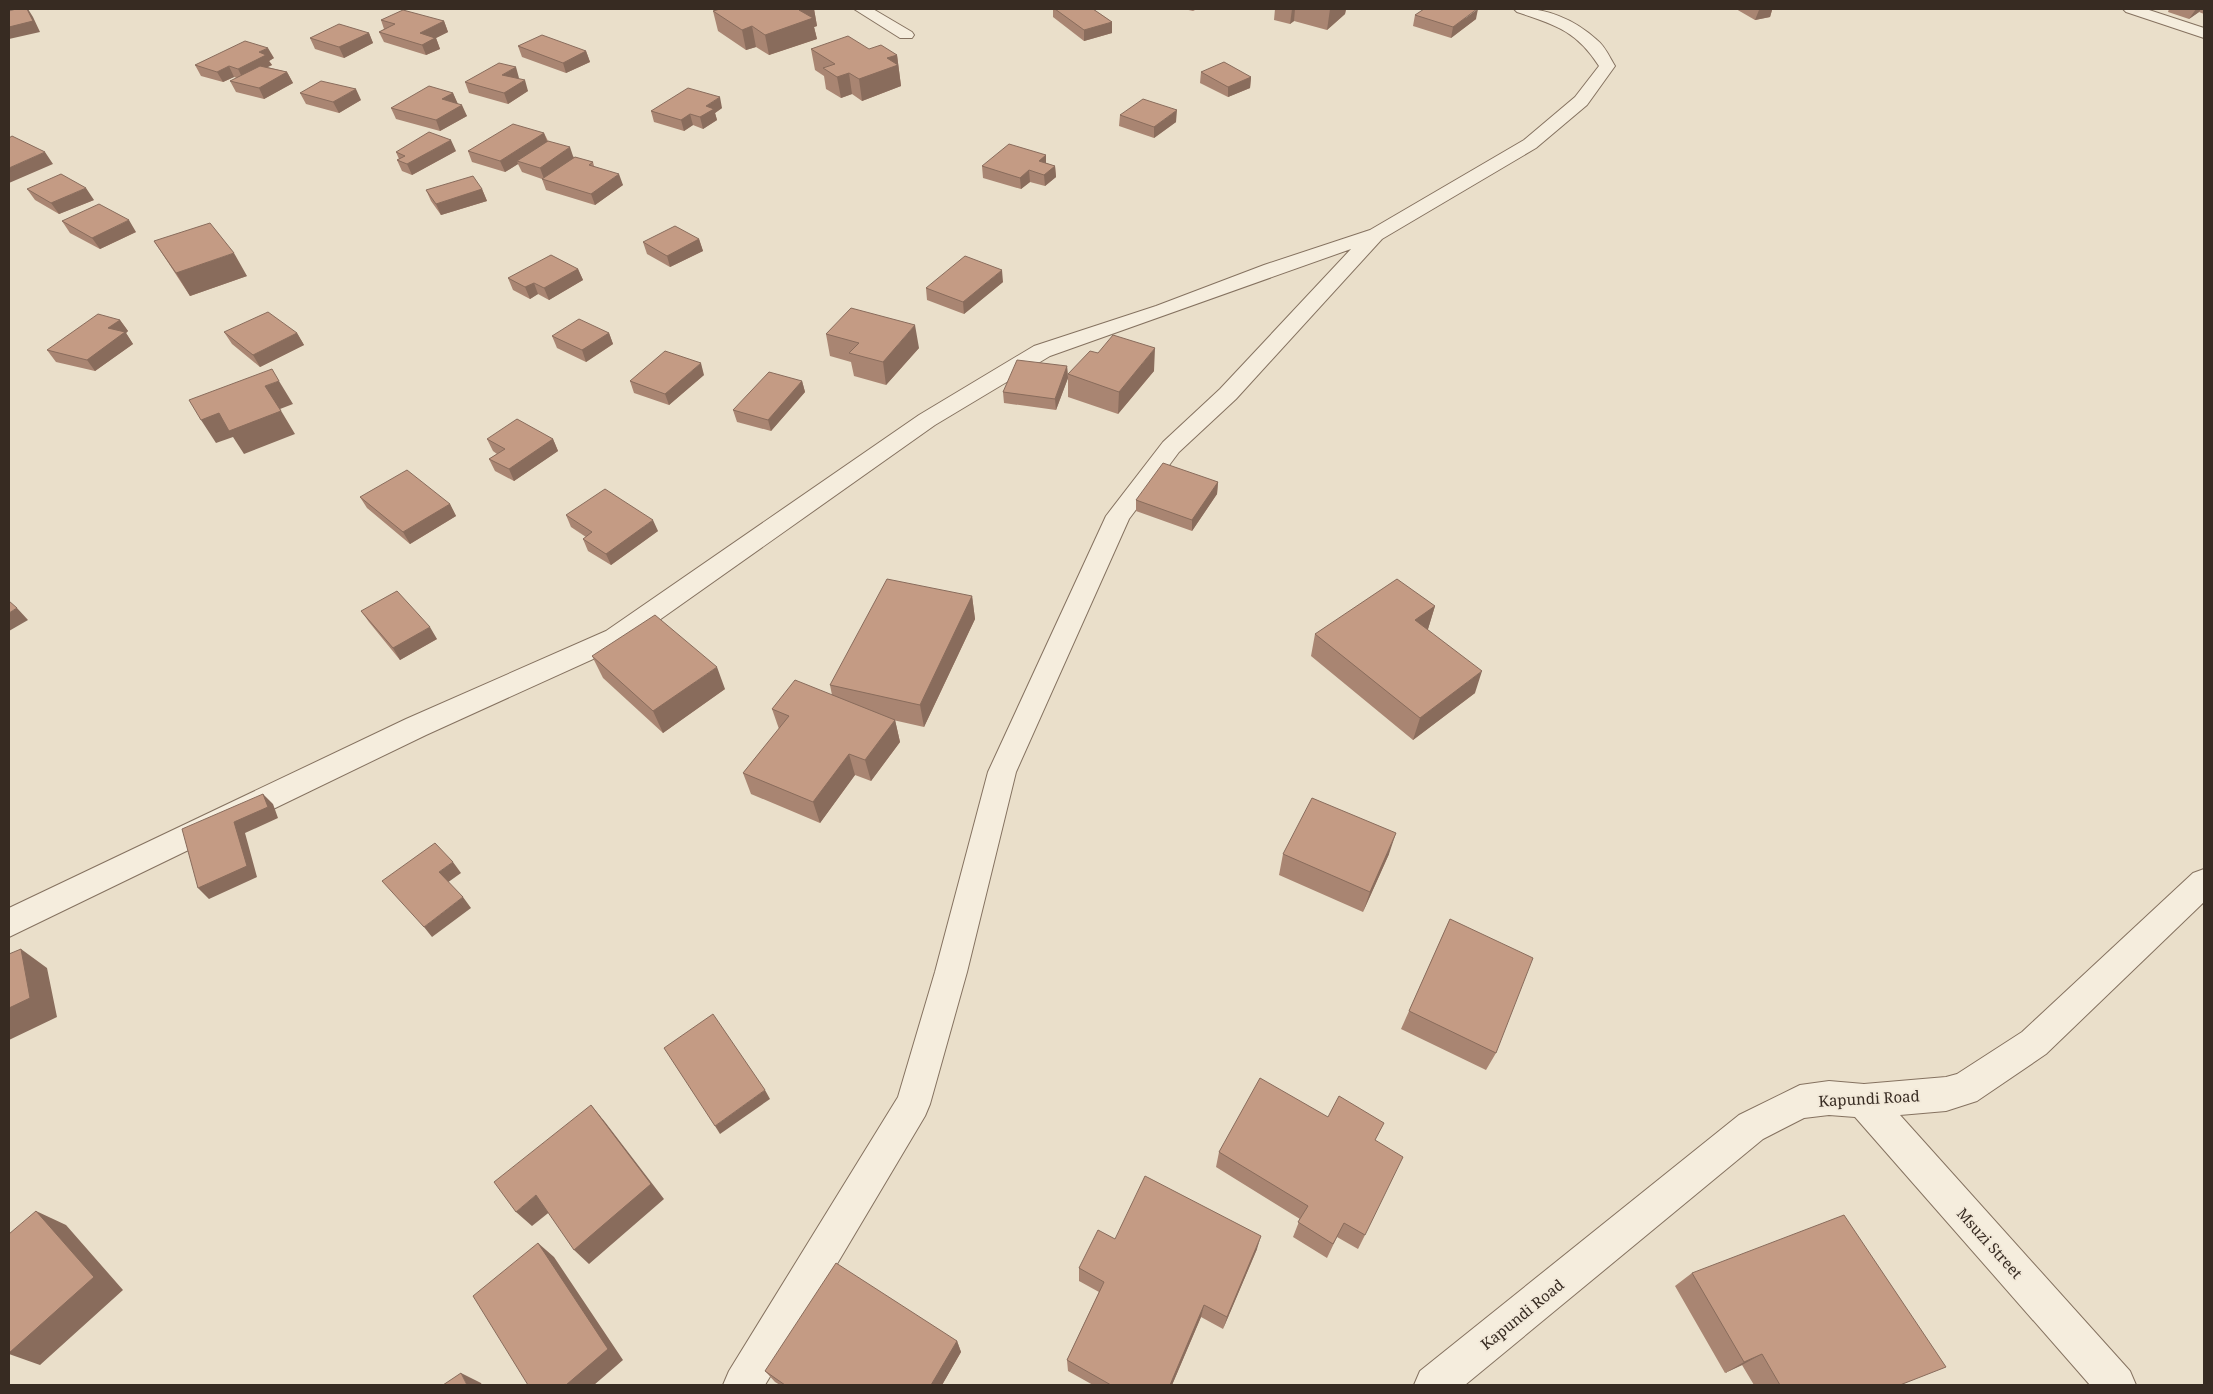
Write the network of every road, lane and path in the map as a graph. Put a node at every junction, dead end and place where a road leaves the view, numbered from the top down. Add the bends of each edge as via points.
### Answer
1 (862, 9) edge
2 (1522, 9) edge
3 (2131, 9) edge
4 (2204, 33) edge
5 (906, 35) dead end
6 (1376, 234) junction
7 (2204, 882) edge
8 (9, 923) edge
9 (1864, 1101) junction
10 (743, 1385) edge
11 (1434, 1385) edge
12 (2116, 1385) edge

1 - 5 street
2 - 6 street via 1564,23 1593,44 1606,66 1581,101 1530,144
3 - 4 street
6 - 8 street via 1042,350 928,420 615,638 398,736
6 - 10 street via 1228,394 1171,447 1118,516 1002,772 952,972 914,1104
7 - 9 street, Kapundi Road via 2034,1043 1978,1081 1965,1089 1946,1094
9 - 11 street, Kapundi Road via 1829,1098 1800,1102 1751,1127
9 - 12 street, Msuzi Street

